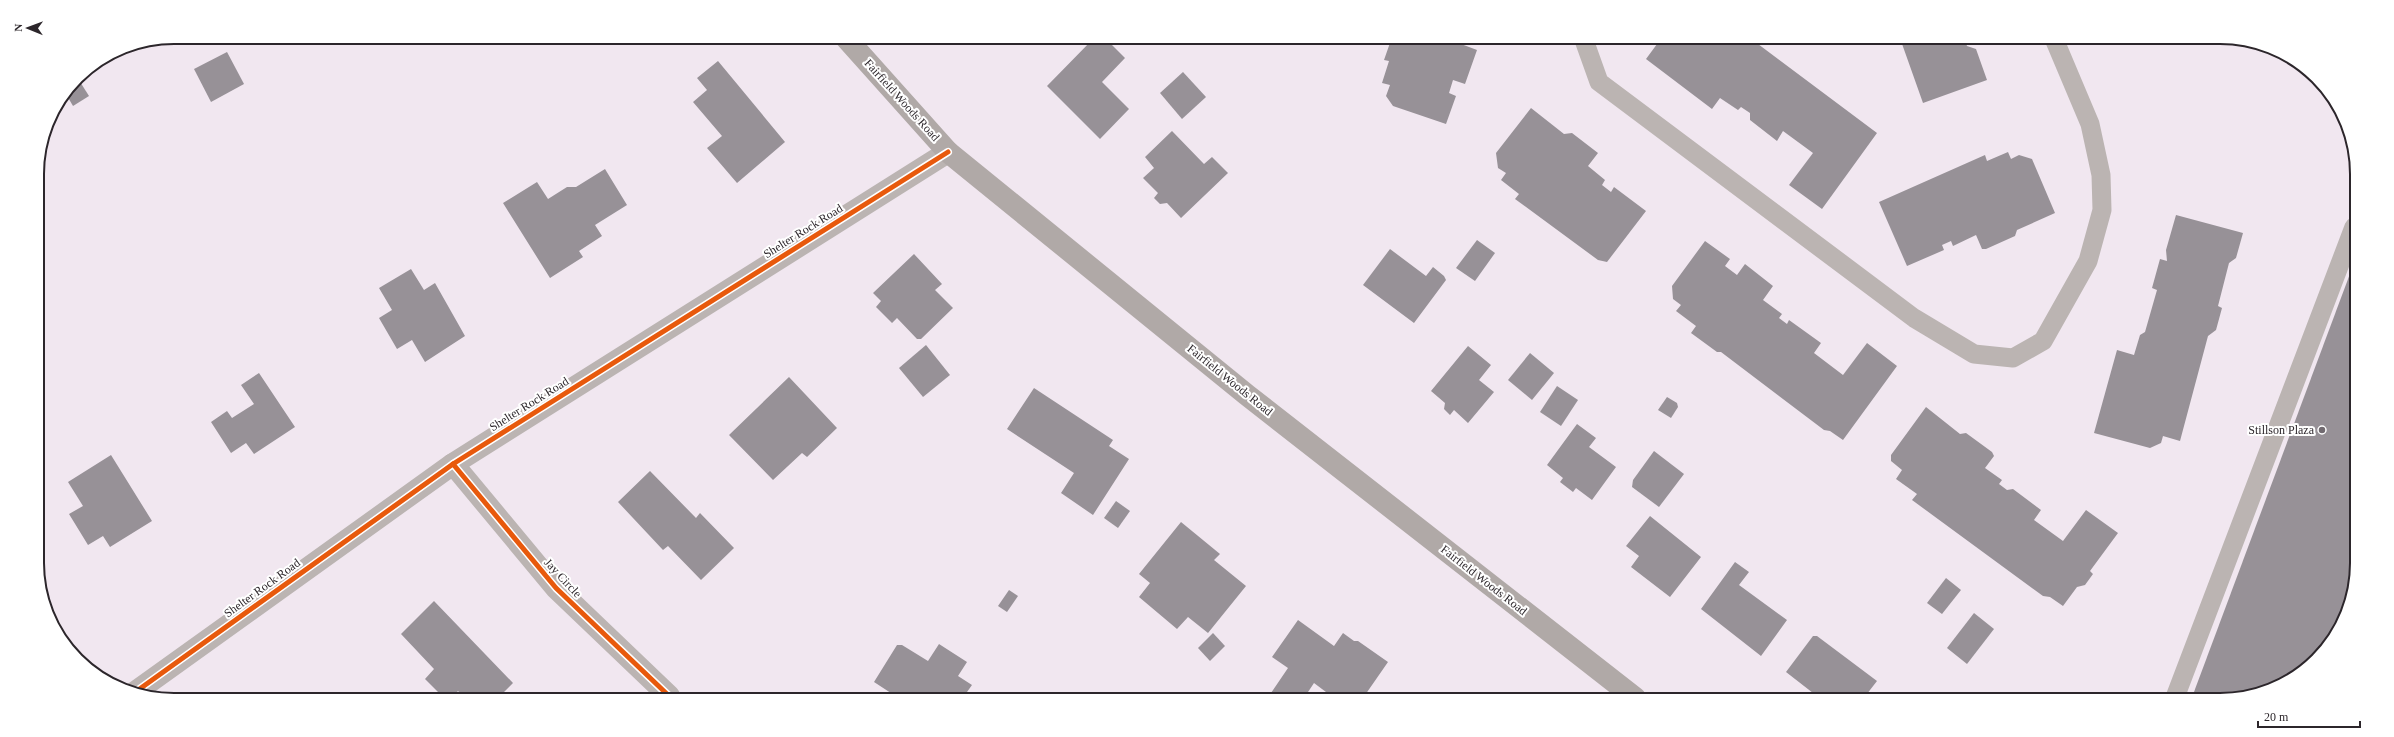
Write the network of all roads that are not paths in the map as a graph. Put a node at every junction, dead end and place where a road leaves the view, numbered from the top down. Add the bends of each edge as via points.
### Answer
1 (851, 44) edge
2 (1585, 44) edge
3 (2055, 44) edge
4 (948, 152) junction
5 (2350, 238) edge
6 (453, 464) junction
7 (140, 689) edge
8 (666, 693) edge
9 (1629, 693) edge
10 (2177, 693) edge

1 - 4 main road, Fairfield Woods Road
2 - 3 lane via 1599,82 1914,318 1974,354 2013,358 2043,341 2088,262 2102,210 2101,175 2090,124
4 - 6 street, Shelter Rock Road
4 - 9 main road, Fairfield Woods Road via 1247,395
5 - 10 lane
6 - 7 street, Shelter Rock Road
6 - 8 street, Jay Circle via 556,588

